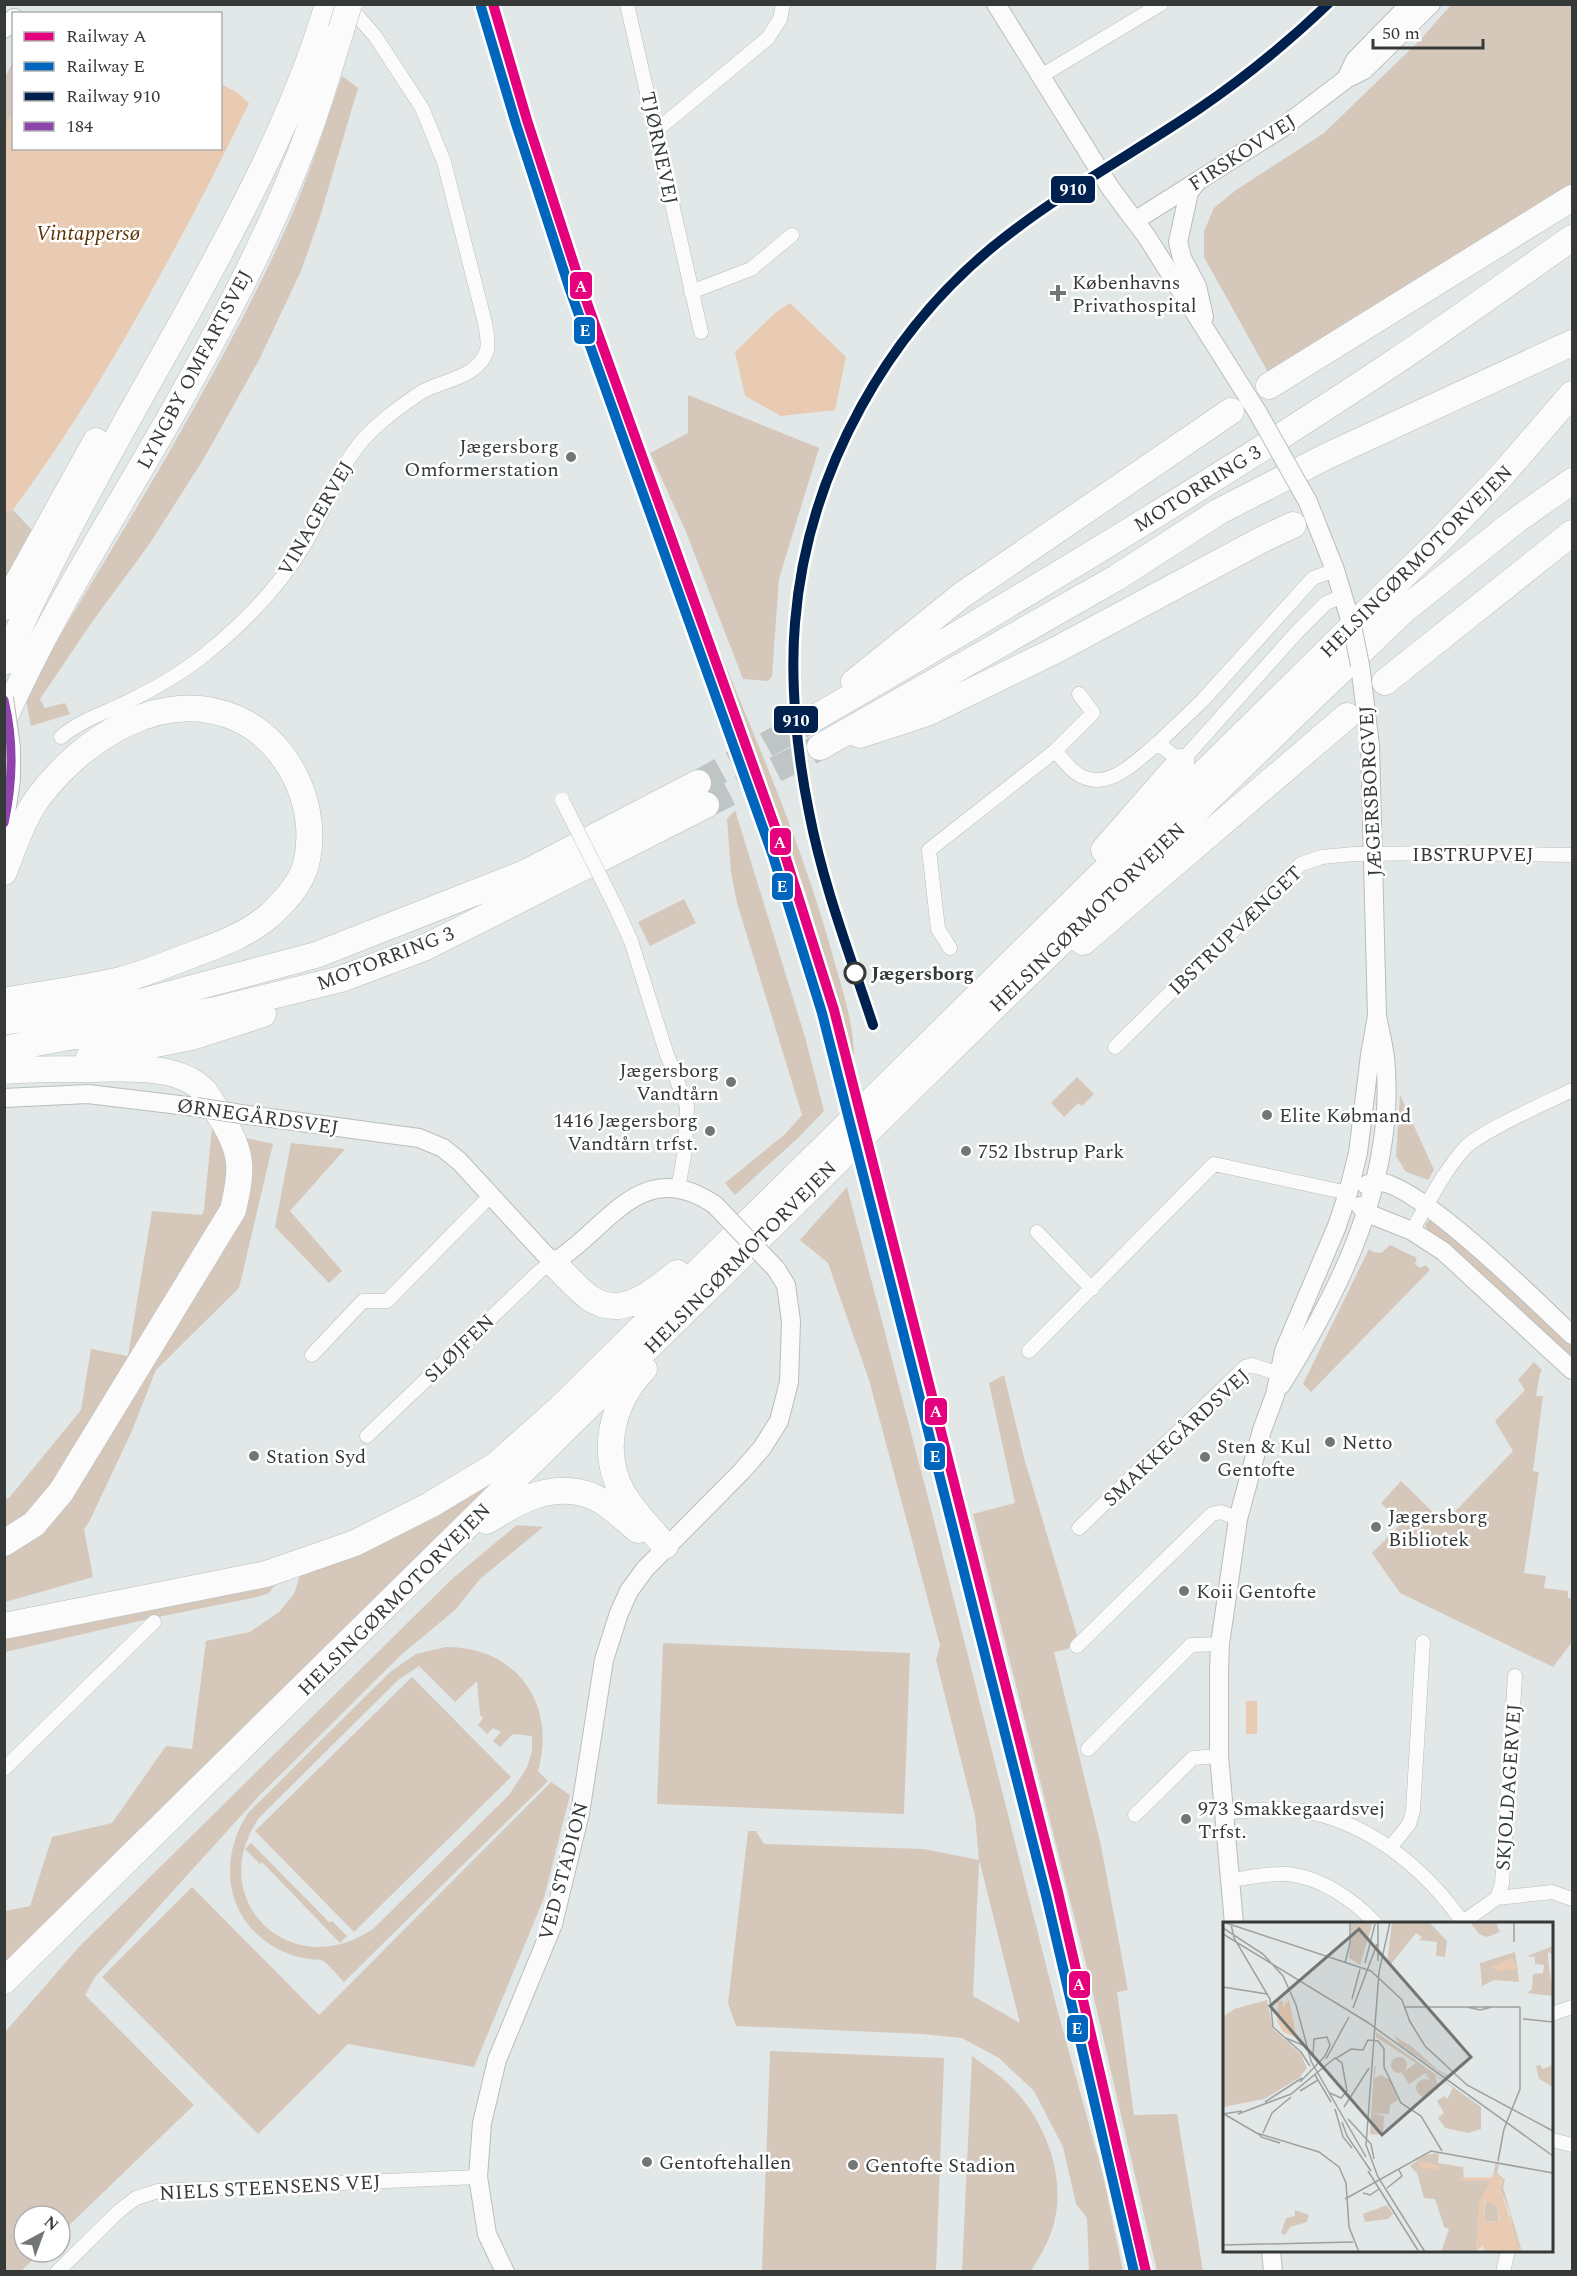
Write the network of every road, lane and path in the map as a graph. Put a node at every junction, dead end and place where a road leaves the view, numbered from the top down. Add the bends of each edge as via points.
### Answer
1 (627, 4) edge
2 (783, 4) edge
3 (996, 4) edge
4 (1009, 4) edge
5 (1161, 4) edge
6 (1410, 4) edge
7 (1431, 4) edge
8 (338, 11) edge
9 (1045, 73) junction
10 (1346, 79) junction
11 (657, 130) junction
12 (1197, 182) junction
13 (1572, 198) edge
14 (239, 219) junction
15 (1136, 220) junction
16 (792, 236) dead end
17 (1572, 238) edge
18 (691, 292) junction
19 (1207, 331) junction
20 (702, 332) dead end
21 (1572, 343) edge
22 (1572, 394) edge
23 (1252, 402) junction
24 (1572, 481) edge
25 (1305, 515) junction
26 (1572, 533) edge
27 (1335, 570) junction
28 (1344, 598) junction
29 (4, 607) edge
30 (4, 662) edge
31 (1365, 693) junction
32 (1079, 694) dead end
33 (4, 698) edge
34 (4, 719) edge
35 (61, 737) dead end
36 (1158, 743) junction
37 (1055, 751) junction
38 (1181, 762) junction
39 (562, 800) dead end
40 (4, 826) edge
41 (1374, 854) junction
42 (1572, 855) edge
43 (4, 872) edge
44 (950, 948) dead end
45 (1022, 951) junction
46 (341, 979) junction
47 (4, 1001) edge
48 (985, 1016) junction
49 (1377, 1016) junction
50 (4, 1022) edge
51 (1115, 1047) dead end
52 (4, 1049) edge
53 (14, 1070) edge
54 (1572, 1090) edge
55 (4, 1098) edge
56 (792, 1179) junction
57 (1376, 1182) junction
58 (678, 1190) junction
59 (1348, 1193) junction
60 (491, 1195) junction
61 (1427, 1205) junction
62 (1367, 1213) junction
63 (1412, 1231) junction
64 (1037, 1232) dead end
65 (746, 1251) junction
66 (553, 1263) junction
67 (1092, 1289) junction
68 (1572, 1335) edge
69 (1029, 1351) dead end
70 (312, 1355) dead end
71 (1572, 1370) edge
72 (1279, 1374) junction
73 (1275, 1395) junction
74 (367, 1436) dead end
75 (1238, 1519) junction
76 (1079, 1528) dead end
77 (4, 1543) edge
78 (665, 1546) junction
79 (444, 1549) junction
80 (154, 1623) dead end
81 (4, 1626) edge
82 (1423, 1642) dead end
83 (1220, 1644) junction
84 (1077, 1646) dead end
85 (1515, 1676) dead end
86 (1088, 1749) dead end
87 (1218, 1756) junction
88 (4, 1769) edge
89 (1223, 1813) junction
90 (1135, 1815) dead end
91 (1390, 1848) junction
92 (1229, 1880) junction
93 (1497, 1898) junction
94 (1572, 1899) edge
95 (1234, 1922) edge
96 (1375, 1922) edge
97 (1463, 1922) edge
98 (1465, 1922) edge
99 (4, 1981) edge
100 (1572, 2007) edge
101 (1553, 2013) edge
102 (1553, 2140) edge
103 (1572, 2145) edge
104 (478, 2176) junction
105 (1271, 2252) edge
106 (1508, 2252) edge
107 (57, 2271) edge
108 (505, 2271) edge
109 (1273, 2271) edge
110 (1503, 2271) edge

1 - 11 street, TJØRNEVEJ
2 - 11 street via 780,19 768,38
3 - 9 street, JÆGERSBORGVEJ
4 - 9 street, JÆGERSBORGVEJ
5 - 9 street
6 - 10 street, FIRSKOVVEJ via 1355,60
7 - 10 street, FIRSKOVVEJ via 1364,70
8 - 14 highway, LYNGBY OMFARTSVEJ
8 - 34 highway, LYNGBY OMFARTSVEJ via 311,126 273,219 186,389 58,610
8 - 35 street, VINAGERVEJ via 375,36 422,108 444,162 485,323 487,348 482,361 464,375 423,391 371,432 351,455 289,567 232,632 171,680 79,724
9 - 15 street, JÆGERSBORGVEJ via 1111,189
10 - 12 street, FIRSKOVVEJ via 1282,128
11 - 18 street, TJØRNEVEJ
12 - 15 street, FIRSKOVVEJ
12 - 19 street via 1189,192 1178,242 1197,286
13 - 23 highway
14 - 29 highway via 111,415
14 - 30 highway, LYNGBY OMFARTSVEJ via 67,531
15 - 19 street, JÆGERSBORGVEJ
16 - 18 street via 750,269
17 - 23 highway, MOTORRING 3 via 1256,452 999,611 811,720 962,595
18 - 20 street, TJØRNEVEJ
19 - 23 street, JÆGERSBORGVEJ
21 - 25 highway, MOTORRING 3 via 1325,457 1218,512 1116,578 820,747 927,713 1056,650
22 - 45 highway, HELSINGØRMOTORVEJEN via 1442,538
23 - 25 street, JÆGERSBORGVEJ, bridge
24 - 48 highway, HELSINGØRMOTORVEJEN via 1404,610
25 - 27 street, JÆGERSBORGVEJ
26 - 31 highway
27 - 28 street, JÆGERSBORGVEJ
27 - 36 street via 1313,578
28 - 31 street, JÆGERSBORGVEJ, bridge
28 - 38 street via 1326,603 1297,632
31 - 41 street, JÆGERSBORGVEJ via 1359,718 1369,729
31 - 48 highway via 1116,915
32 - 37 street via 1093,713
33 - 40 street, bridge via 11,747
36 - 37 street via 1117,775 1098,781 1078,774
36 - 38 street
37 - 44 street via 929,850 938,929
38 - 45 highway via 1071,887
39 - 58 street, bridge via 631,941 687,1107
41 - 42 street, IBSTRUPVEJ
41 - 49 street, JÆGERSBORGVEJ
41 - 51 street, IBSTRUPVÆNGET via 1322,857 1301,864
43 - 47 highway via 27,817 61,772 84,750 118,728 157,711 180,707 238,719 265,737 289,764 309,812 306,866 292,892 269,916 230,941 122,980
45 - 56 highway, HELSINGØRMOTORVEJEN
46 - 50 highway, MOTORRING 3 via 426,947 702,794 525,873 316,955 144,1001
46 - 52 highway, MOTORRING 3 via 215,1010
46 - 53 highway via 317,995 192,1037
48 - 65 highway, HELSINGØRMOTORVEJEN
49 - 57 street, JÆGERSBORGVEJ via 1385,1056 1385,1083
49 - 59 street, JÆGERSBORGVEJ via 1358,1153
53 - 77 highway via 143,1068 185,1079 204,1091 231,1134 241,1177 233,1210 61,1492 34,1524
54 - 61 street via 1484,1134 1465,1148
55 - 60 street, ØRNEGÅRDSVEJ, bridge via 112,1095 419,1138 443,1148
56 - 66 highway via 650,1294 632,1303 607,1306 590,1298
56 - 81 highway, HELSINGØRMOTORVEJEN via 560,1409 495,1466 430,1505 356,1543 266,1574
57 - 59 street
57 - 61 street
57 - 62 street, JÆGERSBORGVEJ
58 - 66 street via 636,1195
58 - 78 street, bridge via 715,1205 776,1269 786,1285 791,1321 789,1382 779,1421 762,1448
59 - 62 street
59 - 67 street via 1214,1164
59 - 72 street, SMAKKEGÅRDSVEJ via 1284,1352
60 - 66 street, ØRNEGÅRDSVEJ
60 - 70 street via 387,1301 363,1301
61 - 63 street
61 - 68 street
62 - 63 street
62 - 73 street, SMAKKEGÅRDSVEJ via 1325,1306
63 - 71 street via 1443,1251
64 - 67 street
65 - 78 highway via 701,1313 637,1377 620,1403 613,1423 611,1460 618,1482 628,1502
65 - 79 highway, HELSINGØRMOTORVEJEN
66 - 74 street, SLØJFEN via 541,1270
67 - 69 street
72 - 73 street, SMAKKEGÅRDSVEJ
72 - 76 street, SMAKKEGÅRDSVEJ via 1252,1365 1245,1367
73 - 75 street, SMAKKEGÅRDSVEJ
75 - 83 street, SMAKKEGÅRDSVEJ
75 - 84 street via 1221,1512 1212,1514
78 - 79 highway via 593,1496 553,1491 510,1506
78 - 104 street, VED STADION via 629,1591 604,1660 577,1824 553,1924 497,2060 482,2122
79 - 99 highway, HELSINGØRMOTORVEJEN
80 - 88 street
82 - 91 street via 1413,1811 1409,1824
83 - 86 street via 1191,1645
83 - 87 street, SMAKKEGÅRDSVEJ
85 - 93 street, SKJOLDAGERVEJ via 1502,1884
87 - 89 street, SMAKKEGÅRDSVEJ
87 - 90 street via 1193,1758
89 - 91 street, SKJOLDAGERVEJ via 1295,1809 1328,1816
89 - 92 street, SMAKKEGÅRDSVEJ
91 - 97 street, SKJOLDAGERVEJ via 1438,1890
92 - 95 street, SMAKKEGÅRDSVEJ
92 - 96 street via 1286,1874 1310,1879 1338,1893
93 - 94 street, SKJOLDAGERVEJ via 1552,1892
93 - 98 street, SKJOLDAGERVEJ
100 - 101 street
102 - 103 street
104 - 107 street, NIELS STEENSENS VEJ via 158,2191 128,2204
104 - 108 street, VED STADION via 487,2234
105 - 109 street
106 - 110 street

